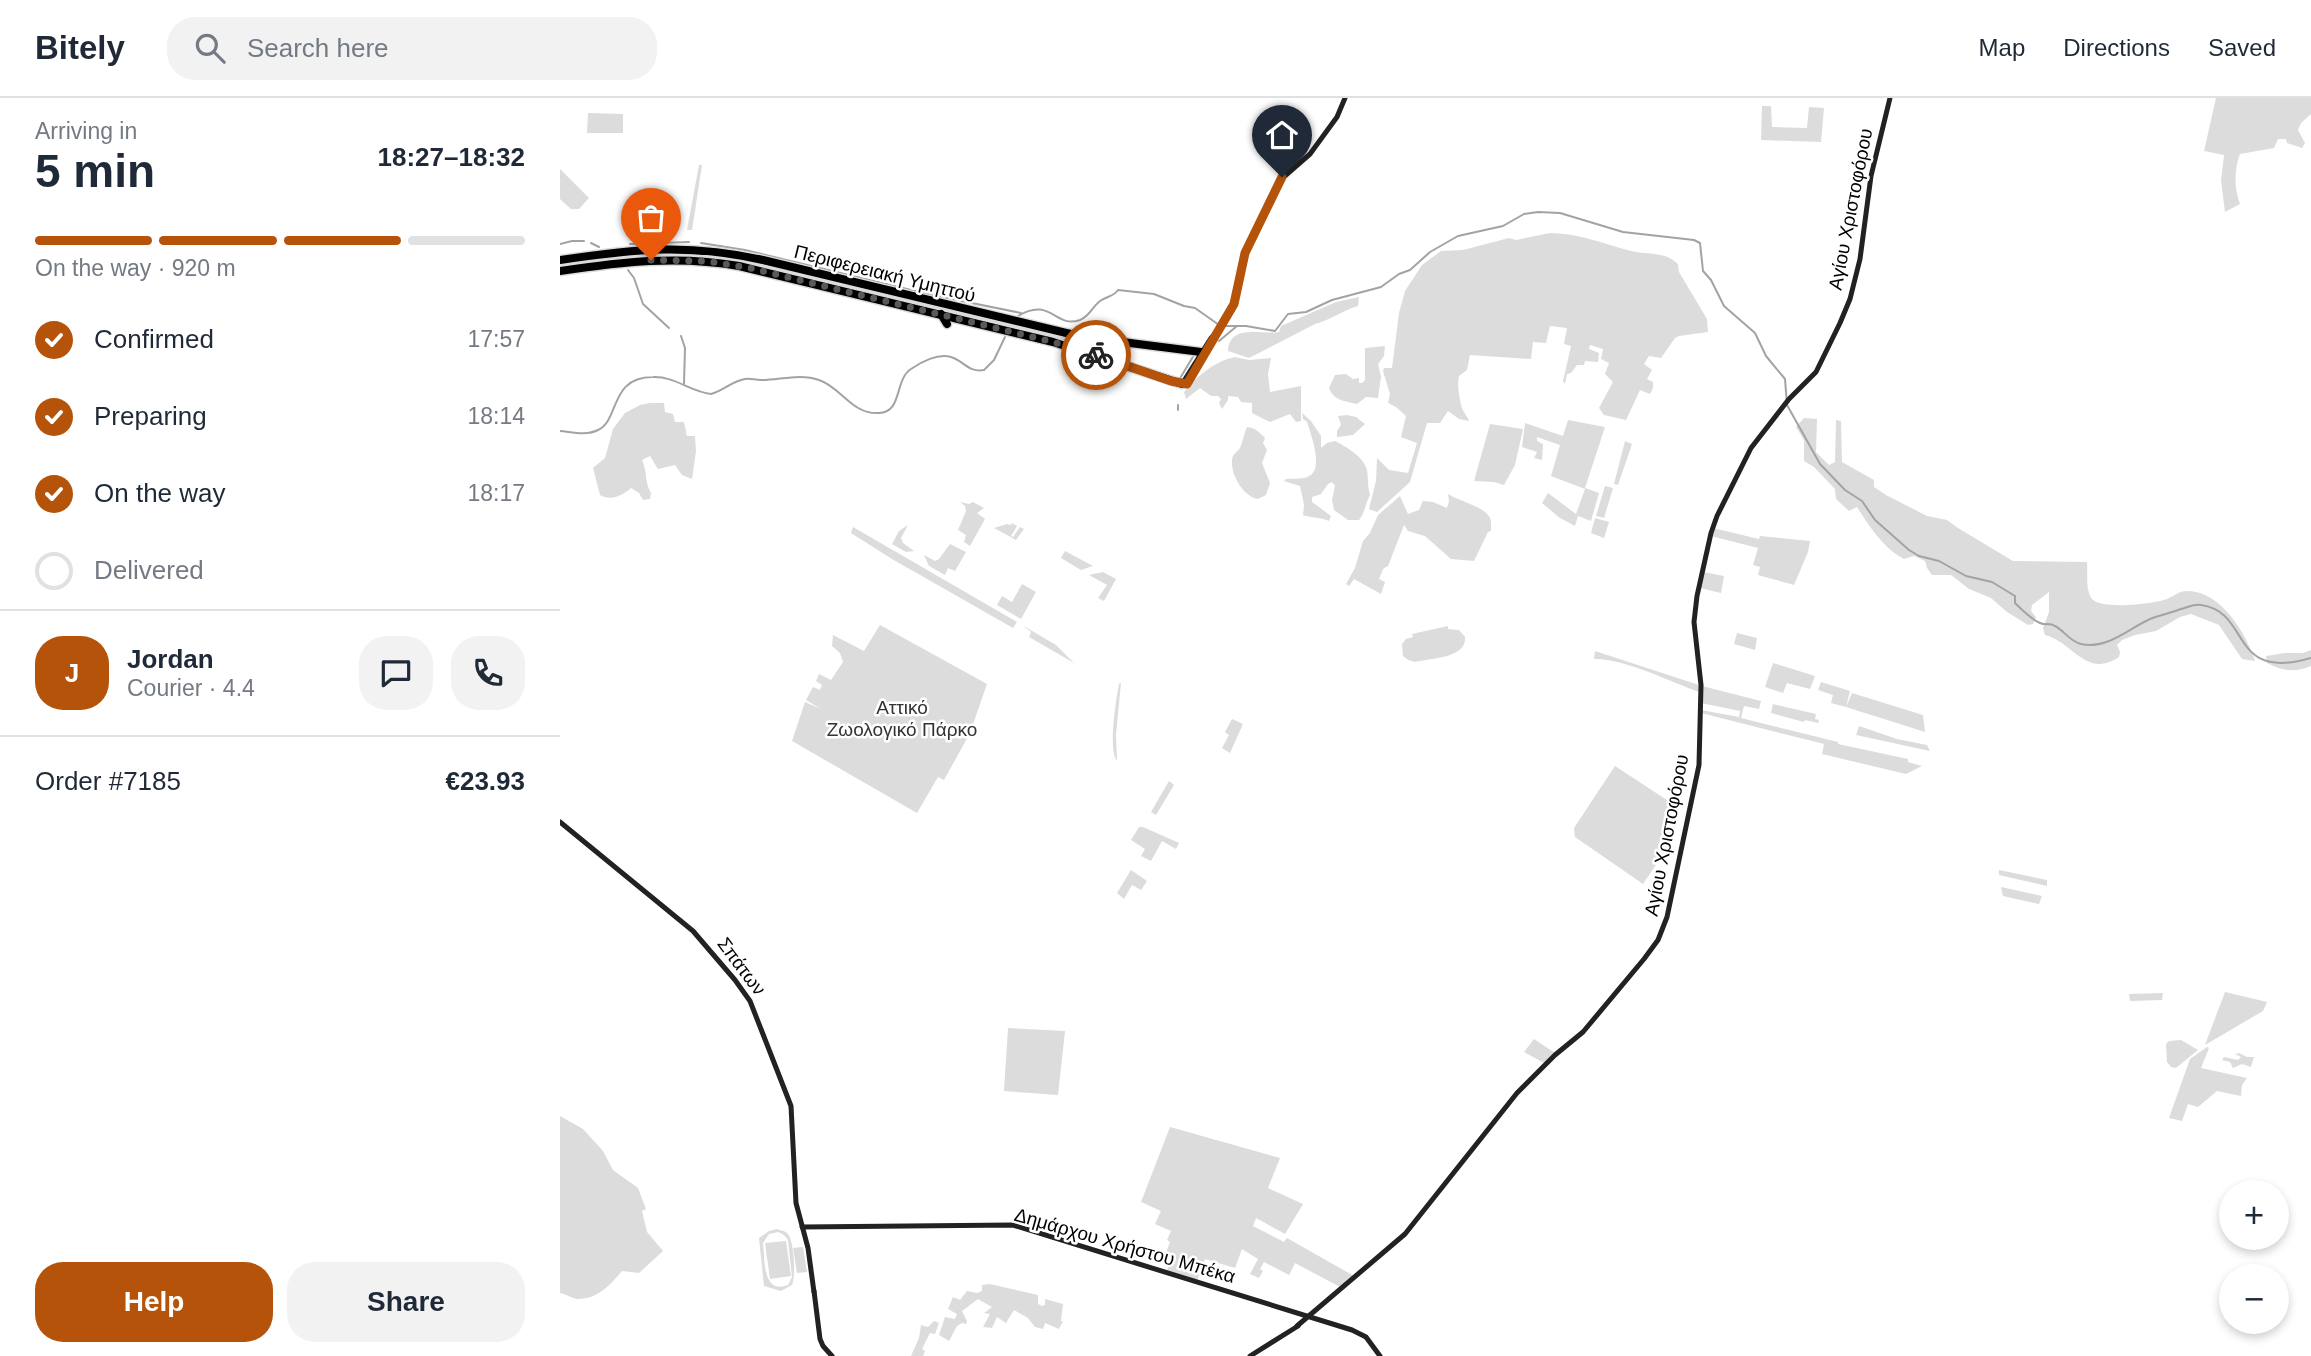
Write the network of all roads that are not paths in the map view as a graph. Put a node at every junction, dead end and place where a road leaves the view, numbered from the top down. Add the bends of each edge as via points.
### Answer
1 (1345, 98) edge
2 (1890, 98) edge
3 (560, 260) edge
4 (560, 271) edge
5 (941, 314) junction
6 (947, 324) dead end
7 (1203, 354) junction
8 (1171, 381) junction
9 (1184, 384) junction
10 (1177, 393) dead end
11 (560, 822) edge
12 (802, 1228) junction
13 (1294, 1315) junction
14 (1307, 1318) junction
15 (1296, 1325) junction
16 (832, 1356) edge
17 (1250, 1356) edge
18 (1378, 1356) edge

1 - 7 main road via 1310,154 1279,181 1245,253 1235,299
2 - 14 main road, Αγίου Χριστοφόρου via 1874,160 1850,299 1819,367 1751,448 1711,533 1694,622 1701,685 1699,765 1667,917 1658,940 1583,1032 1517,1093 1405,1234
3 - 7 highway, Περιφερειακή Υμηττού via 654,249 717,251 1083,337
4 - 5 highway, Περιφερειακή Υμηττού via 640,260 706,261
5 - 6 highway
5 - 8 highway, Περιφερειακή Υμηττού via 1065,345
7 - 9 main road
7 - 9 main road
8 - 9 highway, Περιφερειακή Υμηττού
8 - 10 highway
11 - 12 main road, Σπάτων via 693,931 750,1001 790,1102 796,1203
12 - 13 main road, Δημάρχου Χρήστου Μπέκα via 1013,1227
12 - 14 main road, Δημάρχου Χρήστου Μπέκα via 1013,1225
12 - 16 main road, Σπάτων via 820,1339
13 - 14 main road, Δημάρχου Χρήστου Μπέκα
13 - 15 main road
14 - 15 main road, Αγίου Χριστοφόρου
14 - 18 main road, Δημάρχου Χρήστου Μπέκα via 1357,1335
15 - 17 main road, Αγίου Χριστοφόρου

